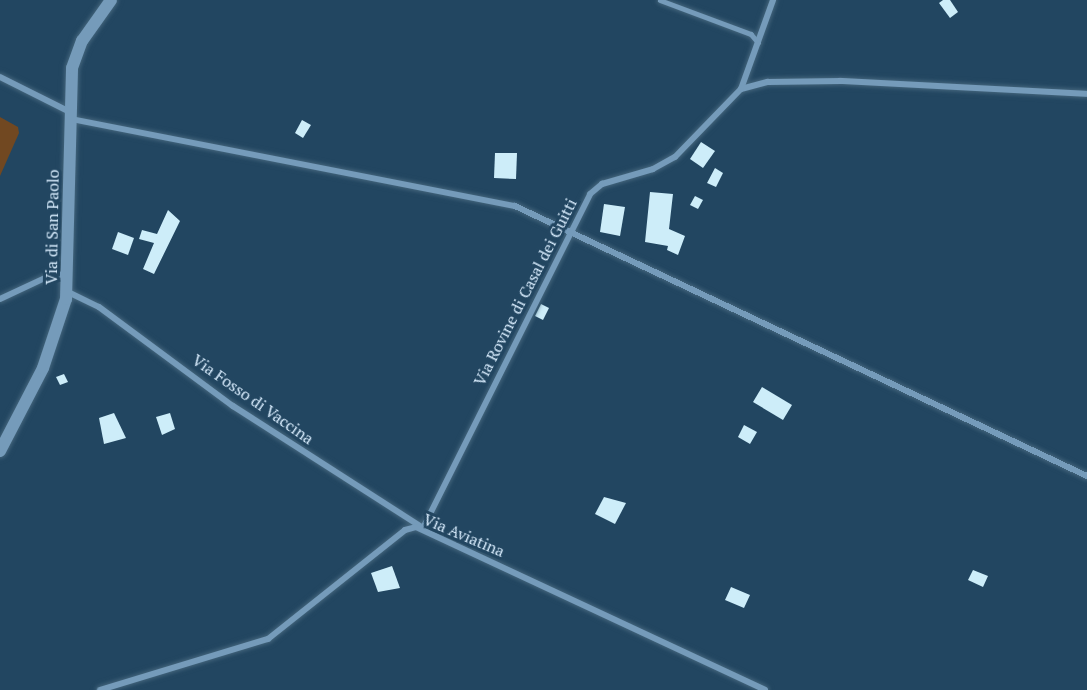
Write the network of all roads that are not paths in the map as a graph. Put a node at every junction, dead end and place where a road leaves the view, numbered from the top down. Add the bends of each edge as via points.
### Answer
1 (111, 0) edge
2 (660, 0) edge
3 (773, 0) edge
4 (758, 42) junction
5 (0, 77) edge
6 (741, 89) junction
7 (1087, 93) edge
8 (71, 116) junction
9 (568, 230) junction
10 (69, 274) junction
11 (68, 292) junction
12 (0, 299) edge
13 (0, 452) edge
14 (1087, 476) edge
15 (423, 528) junction
16 (100, 690) edge
17 (765, 690) edge

1 - 8 street, Via di San Paolo via 75,56
2 - 4 lane via 751,34
3 - 4 street
4 - 6 street
5 - 8 street via 41,94
6 - 7 street via 768,82 841,81
6 - 9 street, Via Rovine di Casal dei Guitti via 675,157 595,189
8 - 9 street via 490,198
8 - 10 street, Via di San Paolo
9 - 14 street
9 - 15 street, Via Rovine di Casal dei Guitti
10 - 11 street, Via di San Paolo
10 - 12 street via 49,276
11 - 13 street, Via di San Paolo via 43,368
11 - 15 street, Via Fosso di Vaccina via 99,307 233,406
15 - 16 street, Via Aviatina via 405,530 268,639
15 - 17 street, Via Aviatina

